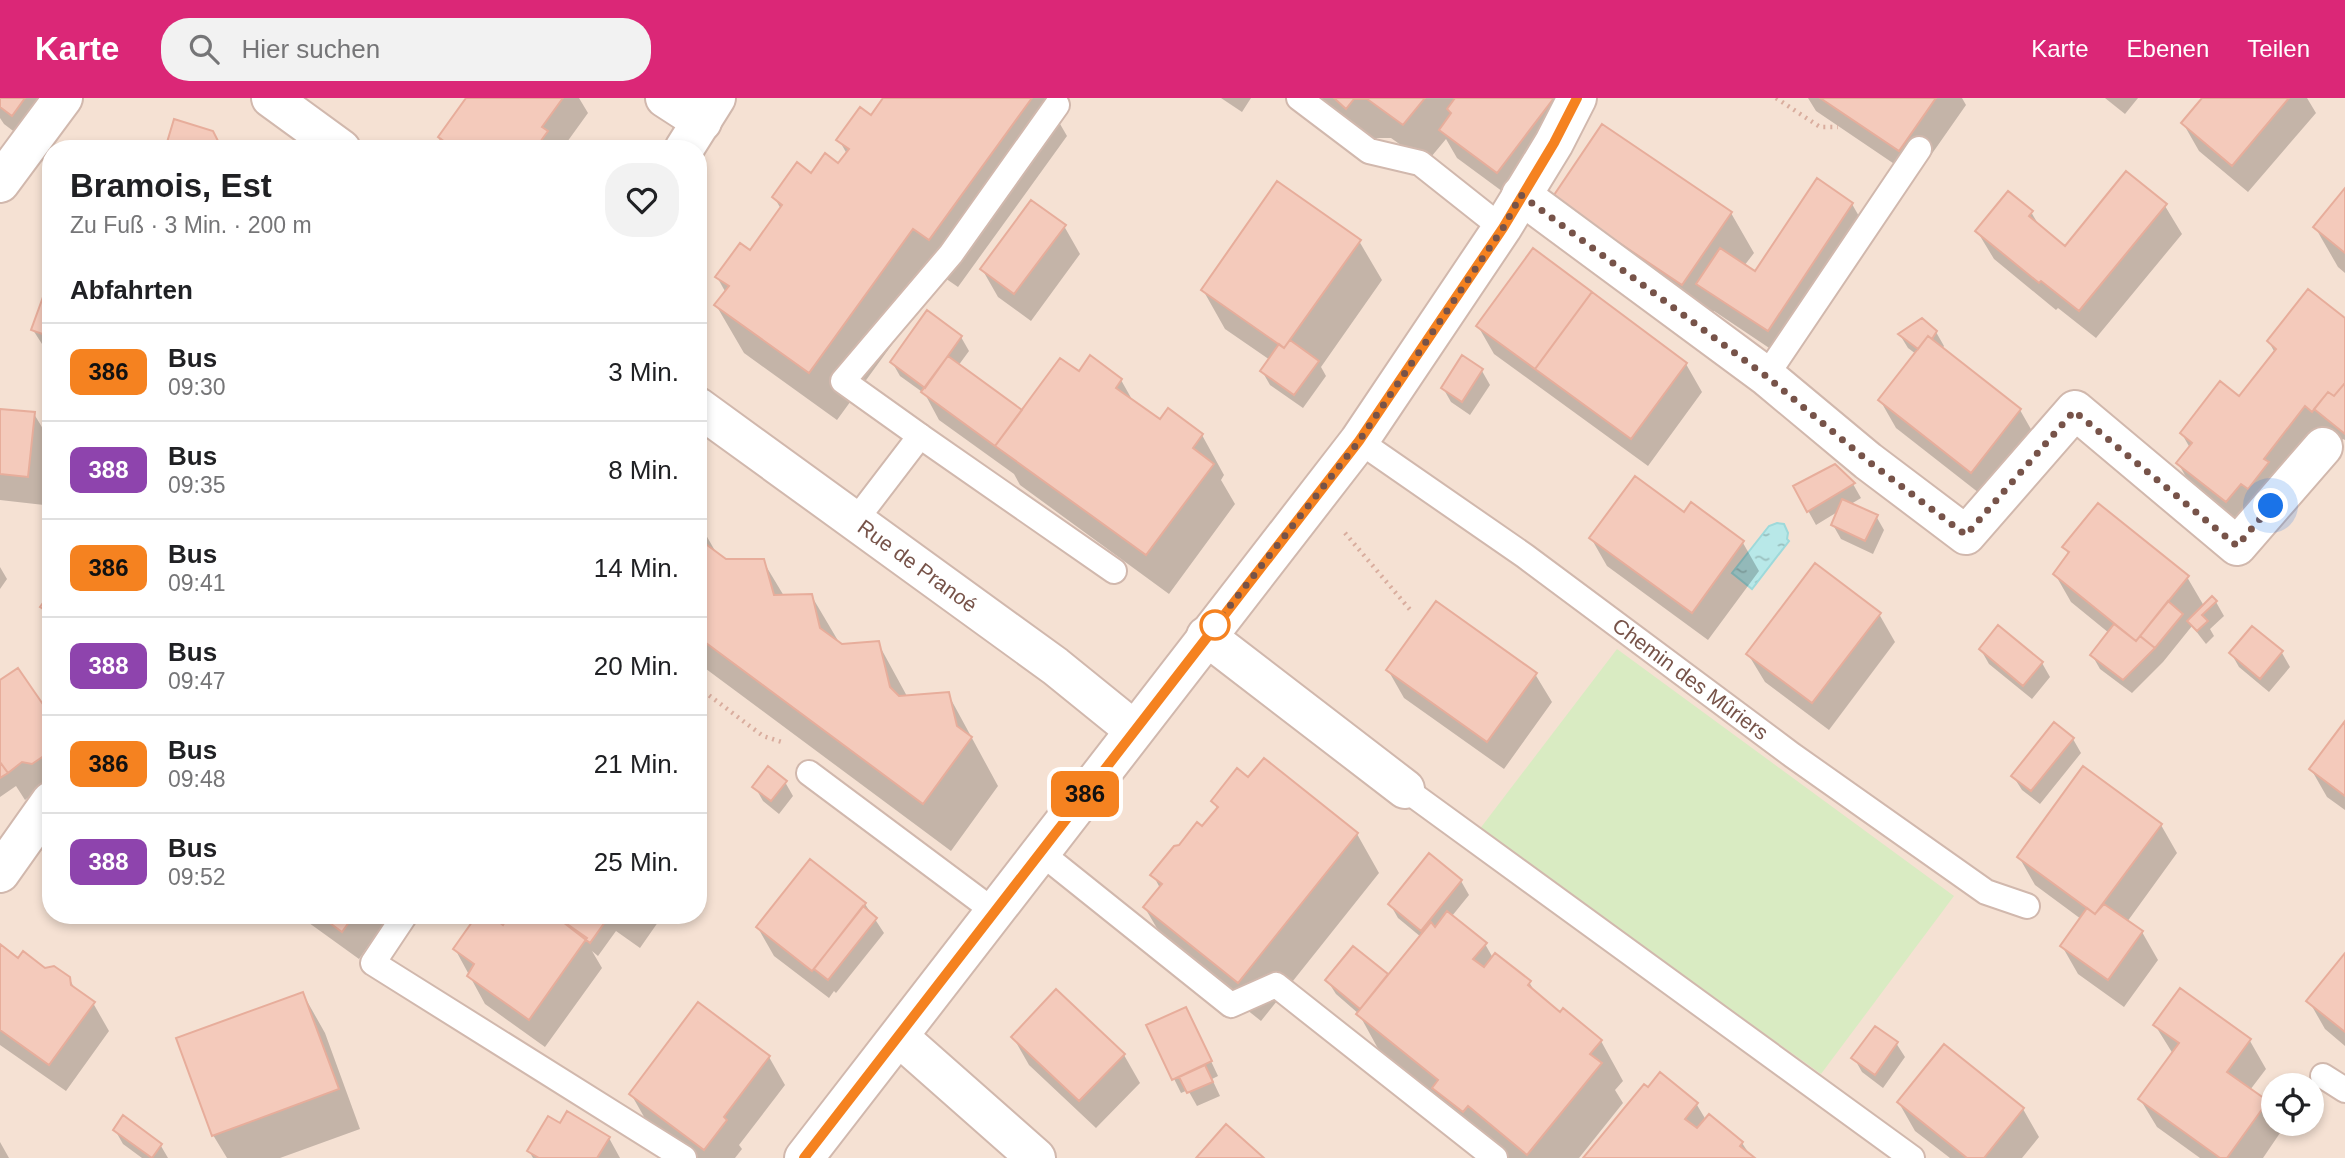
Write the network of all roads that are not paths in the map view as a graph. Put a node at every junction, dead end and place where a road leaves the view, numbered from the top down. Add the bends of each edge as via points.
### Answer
1 (62, 98) edge
2 (271, 98) edge
3 (665, 98) edge
4 (1299, 98) edge
5 (1577, 98) edge
6 (1057, 105) dead end
7 (701, 123) edge
8 (329, 140) edge
9 (1919, 149) dead end
10 (0, 183) edge
11 (1521, 195) junction
12 (1503, 228) junction
13 (1766, 376) junction
14 (707, 414) edge
15 (920, 436) junction
16 (1359, 441) junction
17 (2323, 447) dead end
18 (855, 521) junction
19 (1114, 572) dead end
20 (1206, 636) junction
21 (1134, 730) junction
22 (809, 773) dead end
23 (1405, 789) joint
24 (42, 814) edge
25 (1041, 852) junction
26 (0, 873) edge
27 (2028, 906) dead end
28 (995, 912) junction
29 (399, 924) edge
30 (899, 1037) junction
31 (2324, 1077) edge
32 (2345, 1090) edge
33 (684, 1158) edge
34 (804, 1158) edge
35 (1036, 1158) edge
36 (1495, 1158) edge
37 (1912, 1158) edge

1 - 10 street
2 - 8 street
3 - 7 street
4 - 12 lane via 1369,151 1420,163
5 - 11 street
6 - 15 lane via 951,254 844,381
9 - 13 lane
11 - 12 street
11 - 13 street
12 - 16 street
13 - 17 street via 1966,535 2074,411 2237,546
14 - 18 street, Rue de Pranoé
15 - 18 lane
15 - 19 lane
16 - 20 street
16 - 27 lane, Chemin des Mûriers via 1525,556 1792,755 1986,892
18 - 21 street, Rue de Pranoé via 1055,666
20 - 21 street
20 - 23 street
21 - 25 street
22 - 28 lane
23 - 37 lane
24 - 26 street
25 - 28 street
25 - 36 lane via 1231,1005 1276,985
28 - 30 street
29 - 33 lane via 373,963
30 - 34 street
30 - 35 street
31 - 32 lane

